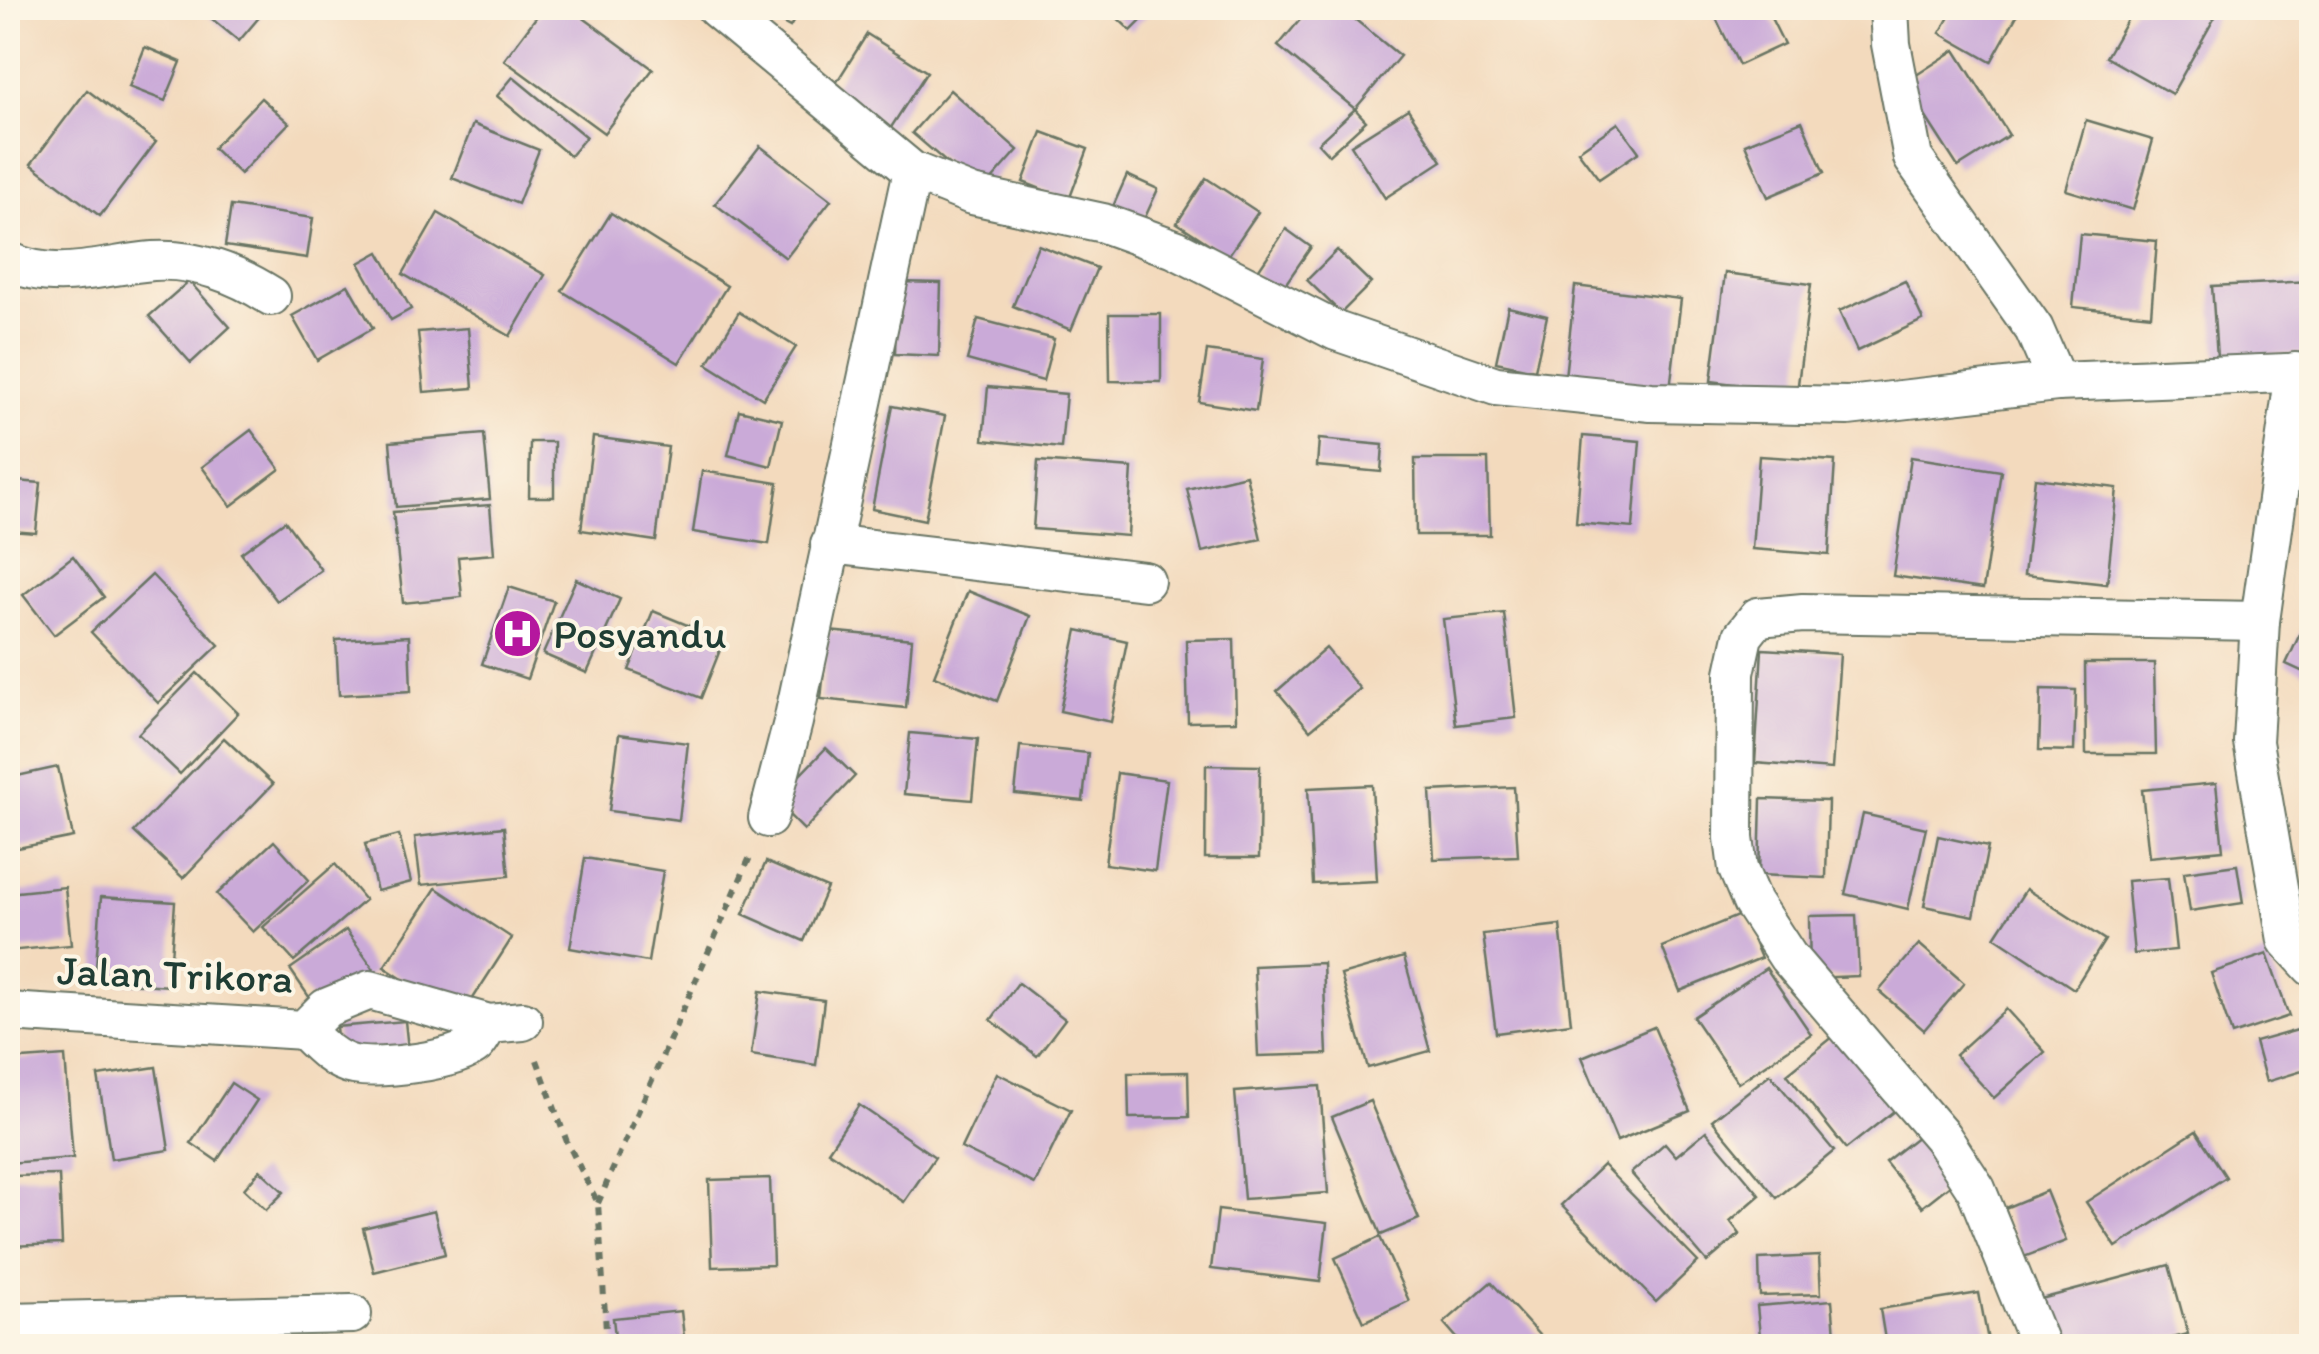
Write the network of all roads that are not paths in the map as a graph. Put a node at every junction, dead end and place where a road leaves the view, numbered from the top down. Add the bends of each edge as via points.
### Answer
1 (716, 8) edge
2 (1889, 8) edge
3 (912, 171) junction
4 (8, 261) edge
5 (271, 296) dead end
6 (2303, 372) edge
7 (2057, 382) junction
8 (830, 544) junction
9 (1146, 581) dead end
10 (2260, 621) junction
11 (768, 818) road end
12 (2312, 967) edge
13 (8, 1012) edge
14 (304, 1030) junction
15 (352, 1314) dead end
16 (8, 1322) edge
17 (2040, 1346) edge

1 - 3 street
2 - 7 street via 1913,158 2026,315
3 - 7 street via 972,195 1103,223 1176,249 1336,331 1496,386 1651,402 1848,406
3 - 8 street
4 - 5 street via 41,274 156,260 206,266
6 - 7 street
6 - 10 street
8 - 9 street
8 - 11 street
10 - 12 street via 2253,742 2287,940
10 - 17 street via 1802,613 1758,617 1742,636 1735,673 1738,869 1788,957 1917,1106 1968,1176
13 - 14 street, Jalan Trikora
14 - 14 street, Jalan Trikora via 326,1008 370,990 506,1023 475,1046 420,1063 353,1066
15 - 16 street

